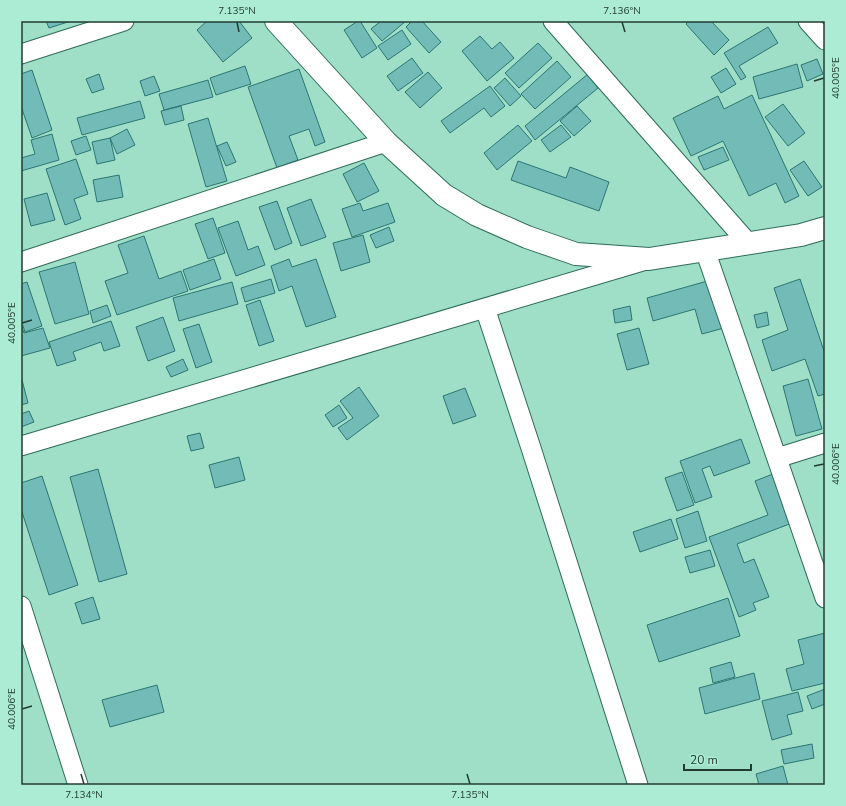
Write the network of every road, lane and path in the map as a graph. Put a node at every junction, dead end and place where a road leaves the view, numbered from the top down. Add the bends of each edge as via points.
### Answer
1 (124, 21) edge
2 (276, 21) edge
3 (553, 21) edge
4 (808, 21) edge
5 (825, 40) edge
6 (21, 54) edge
7 (386, 142) junction
8 (825, 228) edge
9 (748, 243) junction
10 (705, 250) junction
11 (649, 259) junction
12 (21, 262) edge
13 (485, 308) junction
14 (825, 443) edge
15 (21, 446) edge
16 (777, 458) junction
17 (825, 598) edge
18 (21, 606) edge
19 (78, 785) edge
20 (638, 785) edge

1 - 6 street
2 - 7 street
3 - 9 street
4 - 5 street
7 - 11 street via 444,195 477,215 527,237 576,254
7 - 12 street
8 - 9 street via 801,235
9 - 10 street
10 - 11 street
10 - 16 street
11 - 13 street
13 - 15 street
13 - 20 street
14 - 16 street
16 - 17 street
18 - 19 street

